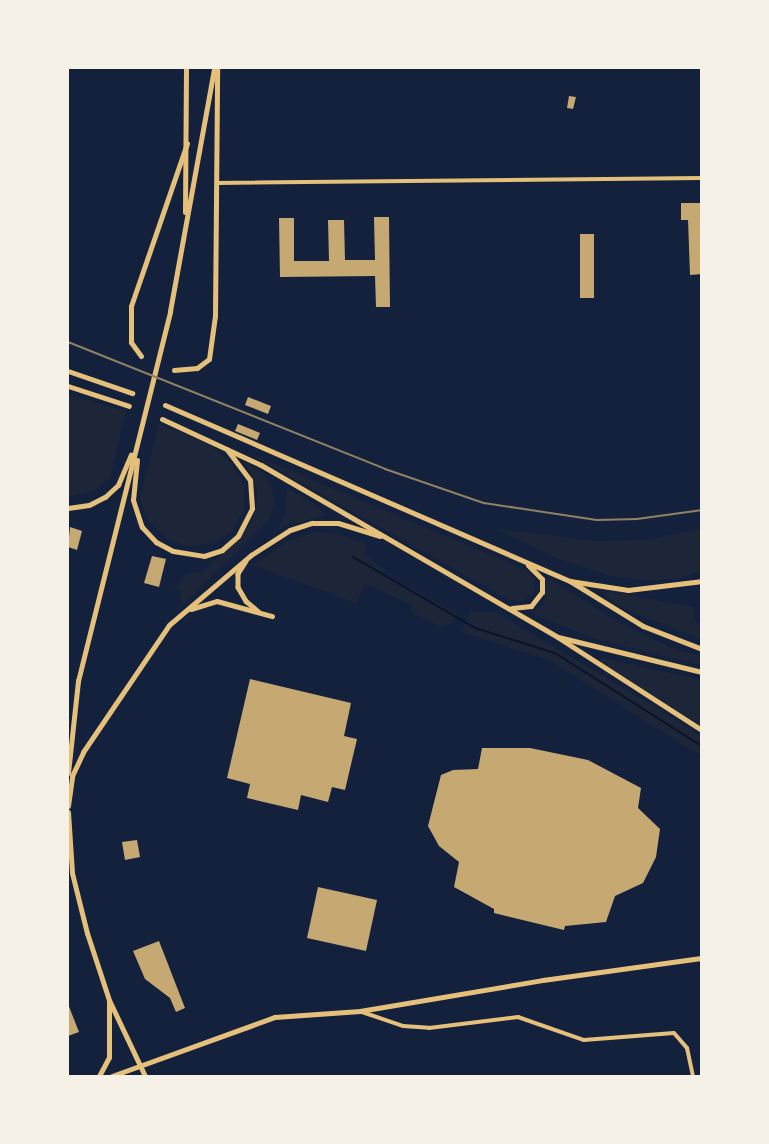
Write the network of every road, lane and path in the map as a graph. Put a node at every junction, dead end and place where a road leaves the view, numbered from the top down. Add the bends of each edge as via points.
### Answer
1 (186, 68) edge
2 (215, 68) edge
3 (186, 143) junction
4 (702, 178) edge
5 (218, 183) junction
6 (181, 252) junction
7 (141, 356) dead end
8 (174, 370) dead end
9 (68, 372) edge
10 (68, 387) edge
11 (132, 393) dead end
12 (165, 405) dead end
13 (129, 406) dead end
14 (162, 419) dead end
15 (143, 420) junction
16 (212, 440) junction
17 (68, 508) edge
18 (397, 544) junction
19 (251, 555) junction
20 (516, 558) junction
21 (702, 580) edge
22 (570, 581) junction
23 (508, 607) junction
24 (184, 614) junction
25 (558, 638) junction
26 (702, 649) edge
27 (702, 672) edge
28 (702, 730) edge
29 (68, 773) edge
30 (68, 806) edge
31 (68, 812) edge
32 (68, 859) edge
33 (72, 873) junction
34 (702, 958) edge
35 (109, 1000) junction
36 (360, 1011) junction
37 (140, 1066) junction
38 (99, 1077) edge
39 (112, 1077) edge
40 (145, 1077) edge
41 (693, 1077) edge

1 - 3 main road
2 - 5 main road
2 - 6 main road
3 - 6 main road
3 - 7 main road via 131,306 131,342
4 - 5 street
5 - 8 main road via 215,316 209,359 197,369
6 - 15 main road
9 - 11 main road
10 - 13 main road
12 - 20 main road
14 - 16 main road
15 - 16 main road via 133,481 135,509 156,542 182,555 204,556 222,550 238,536 252,508 252,489 245,471
15 - 17 main road via 118,485 97,502
15 - 29 main road via 78,681
16 - 18 main road
18 - 19 main road via 351,526 312,523 290,530
18 - 23 main road
19 - 24 main road
19 - 24 street via 240,570 238,587 250,605 272,616 217,601 202,603
20 - 22 main road
20 - 23 main road via 540,575 543,589 529,607
21 - 22 main road via 628,590
22 - 26 main road via 643,626
23 - 25 main road
24 - 30 main road via 169,625 93,735 75,768
25 - 27 main road
25 - 28 main road
31 - 33 main road
32 - 33 main road
33 - 35 main road
34 - 36 street
35 - 37 main road
35 - 38 main road via 109,1057
36 - 37 street via 275,1017
36 - 41 street via 403,1026 429,1028 518,1017 584,1040 674,1033 687,1048
37 - 39 street
37 - 40 main road

